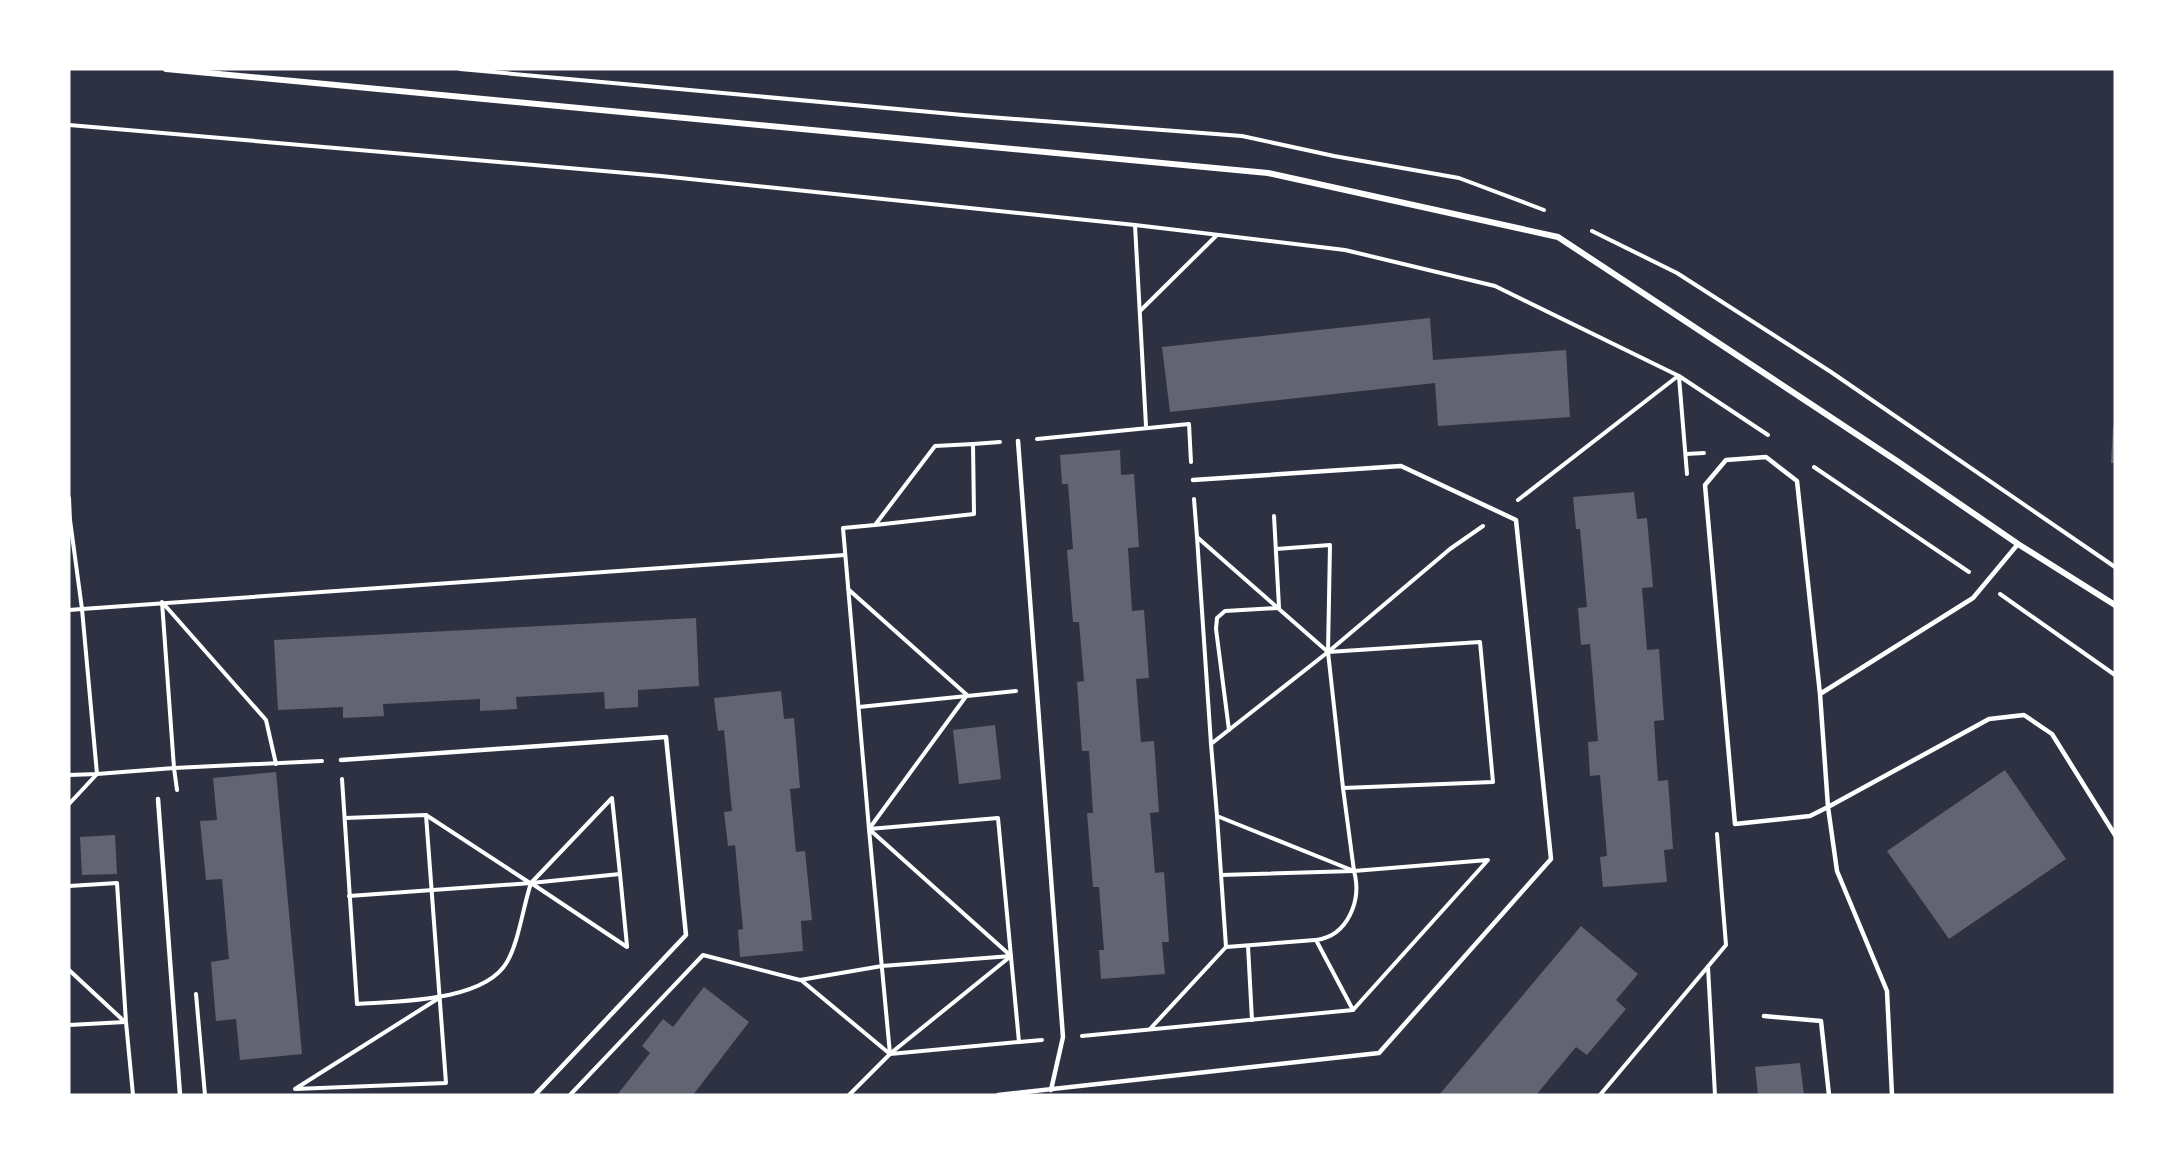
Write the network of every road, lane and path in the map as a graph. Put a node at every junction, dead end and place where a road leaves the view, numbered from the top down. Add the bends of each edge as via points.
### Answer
1 (166, 69) edge
2 (460, 69) edge
3 (69, 125) edge
4 (1551, 212) dead end
5 (1136, 225) junction
6 (1582, 227) dead end
7 (1217, 235) junction
8 (1140, 311) junction
9 (1679, 376) junction
10 (1146, 426) junction
11 (1018, 441) junction
12 (1776, 441) dead end
13 (973, 444) junction
14 (1805, 460) dead end
15 (1688, 478) dead end
16 (1193, 480) junction
17 (69, 498) edge
18 (1274, 516) dead end
19 (70, 520) edge
20 (874, 525) junction
21 (1197, 537) junction
22 (2018, 544) junction
23 (1276, 549) junction
24 (846, 555) junction
25 (2115, 567) edge
26 (1972, 574) dead end
27 (849, 589) junction
28 (1997, 592) dead end
29 (162, 602) junction
30 (2115, 605) edge
31 (1279, 608) junction
32 (82, 609) junction
33 (69, 610) edge
34 (1328, 652) junction
35 (2115, 675) edge
36 (1037, 689) junction
37 (1820, 694) junction
38 (967, 695) junction
39 (859, 707) junction
40 (1229, 730) junction
41 (1211, 744) junction
42 (341, 760) junction
43 (276, 764) junction
44 (174, 768) junction
45 (97, 774) junction
46 (69, 775) edge
47 (1342, 788) junction
48 (158, 799) dead end
49 (69, 804) edge
50 (1828, 807) junction
51 (426, 815) junction
52 (1217, 816) junction
53 (345, 818) junction
54 (1717, 828) dead end
55 (869, 829) junction
56 (2115, 835) edge
57 (1354, 871) junction
58 (620, 874) junction
59 (1221, 875) junction
60 (531, 883) junction
61 (69, 886) edge
62 (432, 890) junction
63 (349, 896) junction
64 (1316, 940) junction
65 (1248, 945) junction
66 (1226, 947) junction
67 (1011, 956) junction
68 (882, 966) junction
69 (1708, 967) junction
70 (69, 970) edge
71 (800, 980) junction
72 (440, 997) junction
73 (1353, 1010) junction
74 (1764, 1016) dead end
75 (1252, 1020) junction
76 (126, 1022) junction
77 (69, 1025) edge
78 (1150, 1029) junction
79 (1063, 1038) junction
80 (1018, 1042) junction
81 (891, 1053) junction
82 (1051, 1090) junction
83 (133, 1095) edge
84 (180, 1095) edge
85 (535, 1095) edge
86 (570, 1095) edge
87 (849, 1095) edge
88 (998, 1095) edge
89 (1600, 1095) edge
90 (1715, 1095) edge
91 (1829, 1095) edge
92 (1892, 1095) edge

1 - 22 street via 1269,173 1558,237
2 - 4 path via 1242,136 1459,178
3 - 5 path via 661,176
5 - 7 path
5 - 8 path
6 - 25 path via 1677,273 1831,372
7 - 8 path
7 - 9 path via 1345,250 1495,285
8 - 10 path
9 - 12 path
9 - 15 path
10 - 11 path
10 - 16 path via 1189,424
11 - 13 path
11 - 36 lane
13 - 20 path via 935,446
13 - 20 path via 974,514
14 - 26 path
16 - 21 path
16 - 82 lane via 1401,466 1516,520 1551,859 1379,1053
17 - 19 path
18 - 23 path
19 - 32 path
20 - 24 path via 843,528
21 - 31 path
21 - 41 path
22 - 30 street
22 - 37 lane via 1973,598
23 - 31 path
23 - 34 path via 1330,545
24 - 27 path
24 - 29 path
27 - 38 path
27 - 39 path
28 - 35 path
29 - 32 path
29 - 43 path via 266,720
29 - 44 path
31 - 34 path
31 - 40 path via 1225,611 1216,618
32 - 33 path
32 - 45 path
34 - 40 path
34 - 47 path
34 - 47 path via 1480,642 1493,782
36 - 38 path
36 - 79 lane
37 - 50 lane
37 - 50 lane via 1797,481 1766,457 1726,460 1706,485 1735,824 1810,816
38 - 39 path
38 - 55 path
39 - 55 path
40 - 41 path
41 - 52 path
42 - 43 path
42 - 53 path
42 - 85 lane via 666,737 686,935
43 - 44 path
44 - 45 path
45 - 46 path
45 - 49 path
47 - 57 path
48 - 84 lane
50 - 56 lane via 1989,719 2024,715 2052,734
50 - 92 lane via 1837,871 1887,992
51 - 53 path
51 - 60 path
51 - 62 path
52 - 57 path
52 - 59 path
53 - 63 path
54 - 69 path via 1726,945
55 - 67 path
55 - 67 path via 998,818
55 - 68 path
57 - 59 path
57 - 64 path via 1357,890 1349,918 1334,934
57 - 73 path via 1488,860
58 - 60 path
58 - 60 path via 627,947
58 - 60 path via 612,798
59 - 66 path
60 - 62 path
60 - 72 path via 506,964 486,983
61 - 76 path via 117,883
62 - 63 path
62 - 72 path
63 - 72 path via 357,1004
64 - 65 path
64 - 73 path
65 - 66 path
65 - 75 path
66 - 78 path
67 - 68 path
67 - 80 path
67 - 81 path
68 - 71 path
68 - 81 path
69 - 89 path
69 - 90 path
70 - 76 path
71 - 81 path
71 - 86 path via 703,955
72 - 72 path via 334,1064 295,1089 446,1083
73 - 75 path
74 - 91 lane via 1821,1022
75 - 78 path
76 - 77 path
76 - 83 path
78 - 79 path
79 - 80 path
79 - 82 lane
80 - 81 path
81 - 87 path
82 - 88 lane

